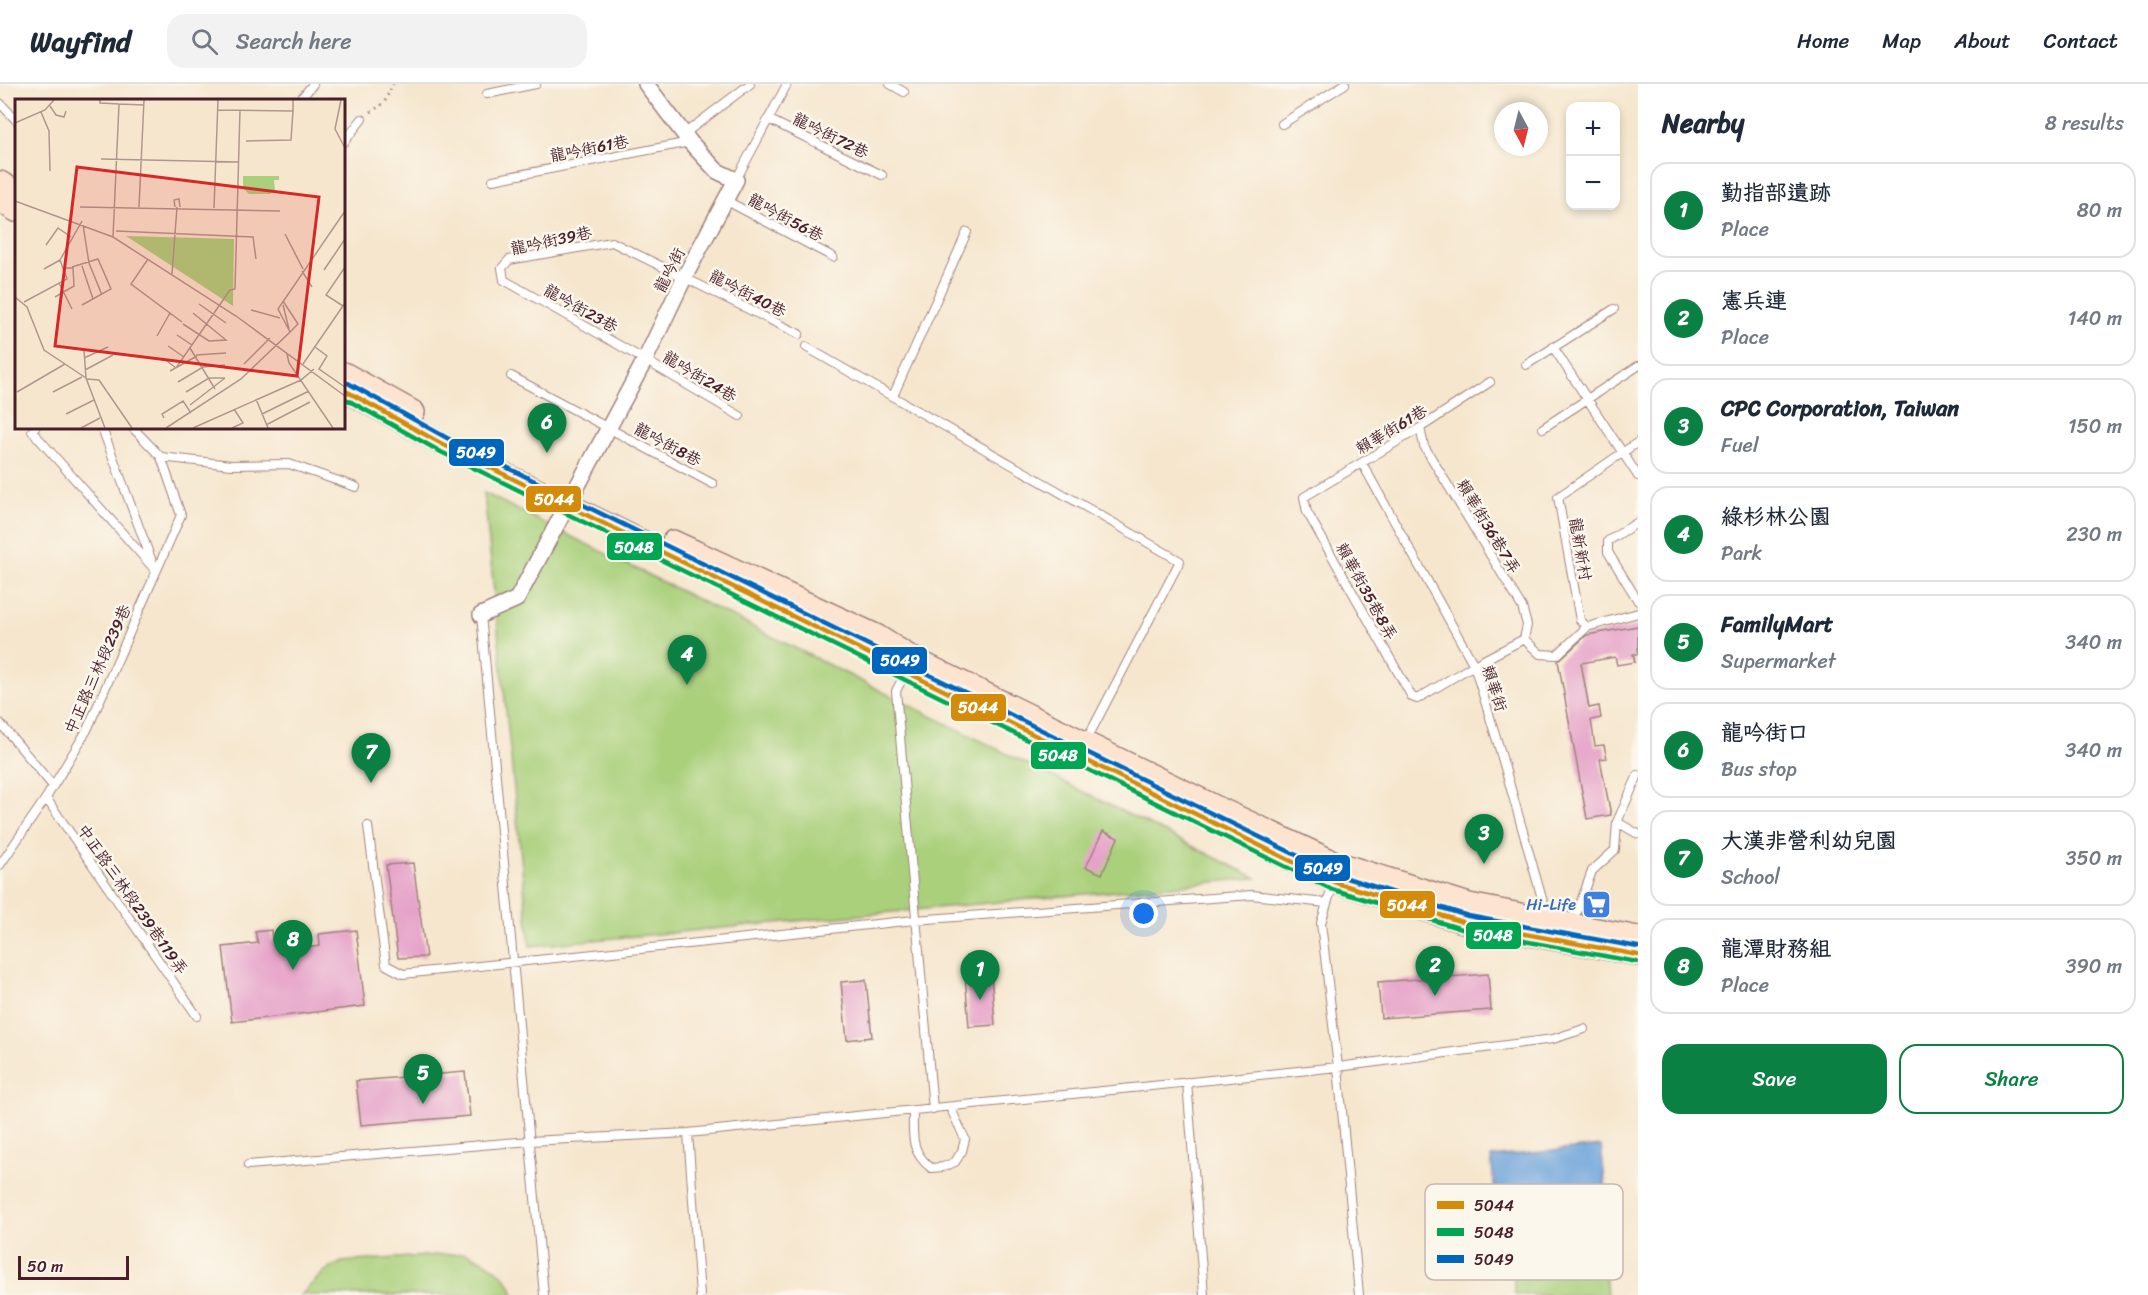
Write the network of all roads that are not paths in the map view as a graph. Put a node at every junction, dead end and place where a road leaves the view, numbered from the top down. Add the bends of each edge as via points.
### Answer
1 (313, 84) edge
2 (536, 84) edge
3 (646, 84) edge
4 (750, 84) edge
5 (787, 84) edge
6 (891, 84) edge
7 (1345, 84) edge
8 (904, 92) dead end
9 (487, 94) dead end
10 (301, 99) edge
11 (0, 103) edge
12 (15, 119) edge
13 (362, 119) road end
14 (768, 119) junction
15 (1282, 124) dead end
16 (687, 138) junction
17 (345, 141) edge
18 (882, 175) dead end
19 (493, 180) dead end
20 (736, 180) junction
21 (0, 182) edge
22 (15, 190) edge
23 (725, 200) junction
24 (0, 201) edge
25 (15, 210) edge
26 (966, 232) dead end
27 (833, 257) dead end
28 (685, 276) junction
29 (504, 280) joint
30 (1614, 309) dead end
31 (799, 334) dead end
32 (806, 347) dead end
33 (1553, 347) junction
34 (645, 360) junction
35 (1526, 365) dead end
36 (1638, 366) edge
37 (345, 374) edge
38 (512, 376) dead end
39 (1490, 382) dead end
40 (345, 391) edge
41 (893, 396) junction
42 (1586, 400) junction
43 (740, 416) dead end
44 (609, 428) junction
45 (1420, 428) junction
46 (34, 429) edge
47 (102, 429) edge
48 (134, 429) edge
49 (1543, 429) dead end
50 (1638, 442) edge
51 (1622, 454) junction
52 (161, 457) junction
53 (1362, 463) junction
54 (1638, 476) edge
55 (713, 484) dead end
56 (356, 487) dead end
57 (1304, 497) joint
58 (572, 500) junction
59 (1638, 522) edge
60 (156, 571) junction
61 (1638, 601) edge
62 (1638, 613) edge
63 (481, 615) joint
64 (1587, 627) junction
65 (1524, 639) junction
66 (910, 665) junction
67 (1474, 665) junction
68 (0, 723) edge
69 (1085, 742) junction
70 (1638, 775) edge
71 (53, 786) junction
72 (46, 798) junction
73 (1617, 822) junction
74 (368, 826) dead end
75 (1638, 834) edge
76 (0, 865) edge
77 (1334, 872) junction
78 (1326, 903) junction
79 (915, 920) junction
80 (1557, 928) junction
81 (1638, 938) edge
82 (1638, 956) edge
83 (512, 963) junction
84 (197, 1016) dead end
85 (1584, 1029) dead end
86 (1338, 1067) junction
87 (1187, 1082) junction
88 (950, 1107) junction
89 (933, 1109) junction
90 (913, 1111) junction
91 (688, 1133) junction
92 (530, 1141) junction
93 (248, 1165) dead end
94 (544, 1295) edge
95 (700, 1295) edge
96 (1204, 1295) edge
97 (1359, 1295) edge

1 - 10 lane
2 - 9 lane
3 - 16 street
4 - 16 lane
5 - 14 lane
6 - 8 lane
7 - 15 lane
11 - 12 lane
13 - 17 lane
14 - 18 lane, 龍吟街72巷
14 - 20 lane
16 - 19 lane, 龍吟街61巷
16 - 20 street via 717,171
20 - 23 street, 龍吟街
21 - 22 main road
23 - 27 lane, 龍吟街56巷
23 - 28 street, 龍吟街
24 - 25 main road
26 - 41 lane
28 - 29 lane, 龍吟街39巷 via 612,242 510,260 502,268
28 - 31 lane, 龍吟街40巷
28 - 34 street, 龍吟街
29 - 34 lane, 龍吟街23巷
30 - 33 lane
32 - 41 lane
33 - 35 lane
33 - 42 lane
34 - 43 lane, 龍吟街24巷
34 - 44 street, 龍吟街
36 - 42 lane
37 - 58 main road
38 - 44 lane, 龍吟街8巷
39 - 45 lane, 賴華街61巷
40 - 58 main road via 444,445
41 - 69 lane via 1180,561
42 - 49 lane
42 - 51 lane
44 - 55 lane, 龍吟街8巷
44 - 58 street, 龍吟街
45 - 53 lane, 賴華街61巷
45 - 65 lane, 賴華街36巷7弄 via 1424,446 1522,608 1527,625
46 - 60 lane
47 - 60 lane
48 - 52 lane, 中正路三林段239巷
50 - 51 lane, 龍新新村
51 - 54 lane
51 - 64 lane, 龍新新村 via 1558,497 1580,620
52 - 56 lane via 231,465 289,464
52 - 60 lane, 中正路三林段239巷 via 181,515
53 - 57 lane, 賴華街61巷
53 - 67 lane, 賴華街
57 - 67 lane, 賴華街35巷8弄 via 1307,512 1412,697 1417,699
58 - 63 street, 龍吟街 via 517,599
58 - 66 main road via 875,657
58 - 66 main road via 876,635
59 - 61 lane, 龍新新村 via 1608,541 1608,552
60 - 71 lane, 中正路三林段239巷 via 87,730
62 - 64 lane
63 - 83 lane
64 - 65 lane via 1557,655 1540,654
65 - 67 lane
66 - 69 main road
66 - 77 main road
66 - 79 lane via 896,691
67 - 80 lane, 賴華街
68 - 71 lane
69 - 77 main road via 1219,808
70 - 73 lane
71 - 72 lane, 中正路三林段239巷
72 - 76 lane, 中正路三林段239巷
72 - 84 lane, 中正路三林段239巷119弄
73 - 75 lane
73 - 80 lane via 1615,850 1592,871 1578,910
74 - 83 lane via 386,965 402,974
77 - 78 lane
77 - 80 main road via 1466,923
78 - 79 lane via 1252,896
78 - 86 lane via 1321,923
79 - 83 lane
79 - 89 lane
80 - 81 main road
80 - 82 main road
83 - 92 lane
85 - 86 lane via 1553,1039
86 - 87 lane
86 - 97 lane
87 - 88 lane
87 - 96 lane
88 - 89 lane
88 - 90 lane via 965,1139 962,1151 955,1162 931,1168 914,1146
89 - 90 lane
90 - 91 lane
91 - 92 lane
91 - 95 lane
92 - 93 lane
92 - 94 lane

